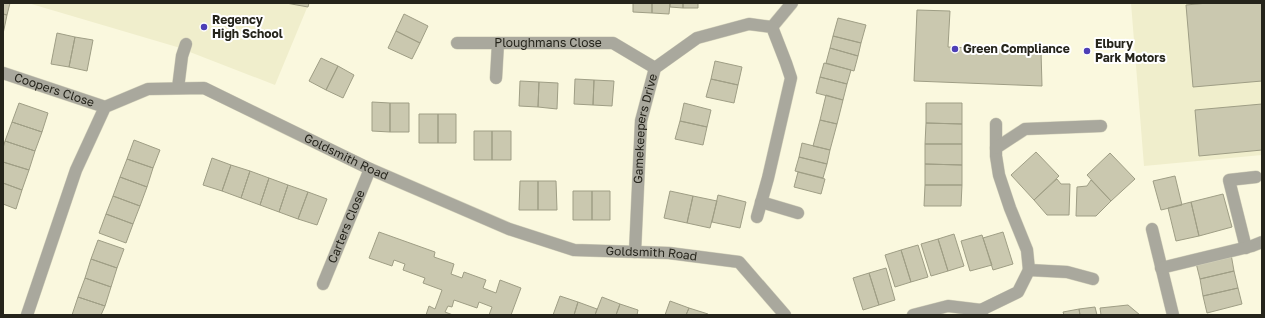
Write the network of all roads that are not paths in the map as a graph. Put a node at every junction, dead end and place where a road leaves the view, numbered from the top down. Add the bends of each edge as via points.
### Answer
1 (792, 3) edge
2 (772, 28) junction
3 (457, 43) dead end
4 (498, 43) junction
5 (186, 44) dead end
6 (655, 68) junction
7 (3, 73) edge
8 (496, 78) dead end
9 (178, 88) junction
10 (105, 107) junction
11 (996, 124) dead end
12 (1101, 126) dead end
13 (996, 148) junction
14 (370, 169) junction
15 (1256, 177) dead end
16 (761, 202) junction
17 (798, 213) dead end
18 (757, 217) dead end
19 (1152, 229) dead end
20 (1262, 242) edge
21 (1246, 248) junction
22 (635, 252) junction
23 (1161, 268) junction
24 (1029, 270) junction
25 (1093, 279) dead end
26 (323, 284) dead end
27 (981, 313) edge
28 (27, 315) edge
29 (785, 315) edge
30 (913, 315) edge
31 (1173, 315) edge

1 - 2 street
2 - 6 street, Gamekeepers Drive via 749,24 697,38
2 - 16 street via 791,78
3 - 4 street, Ploughmans Close
4 - 6 street, Ploughmans Close via 613,43
4 - 8 street
5 - 9 street
6 - 22 street, Gamekeepers Drive via 641,121
7 - 10 street, Coopers Close
9 - 10 street, Goldsmith Road via 148,88
9 - 14 street, Goldsmith Road via 204,88
10 - 28 street via 76,170
11 - 13 street
12 - 13 street via 1025,129
13 - 24 street via 999,175 1027,250
14 - 22 street, Goldsmith Road via 509,228 570,249
14 - 26 street, Carters Close
15 - 21 street via 1229,180
16 - 17 street
16 - 18 street
19 - 23 street
20 - 21 street
21 - 23 street
22 - 29 street, Goldsmith Road via 669,253 739,262
23 - 31 street
24 - 25 street via 1067,272
24 - 27 street via 1018,292
27 - 30 street via 948,306

